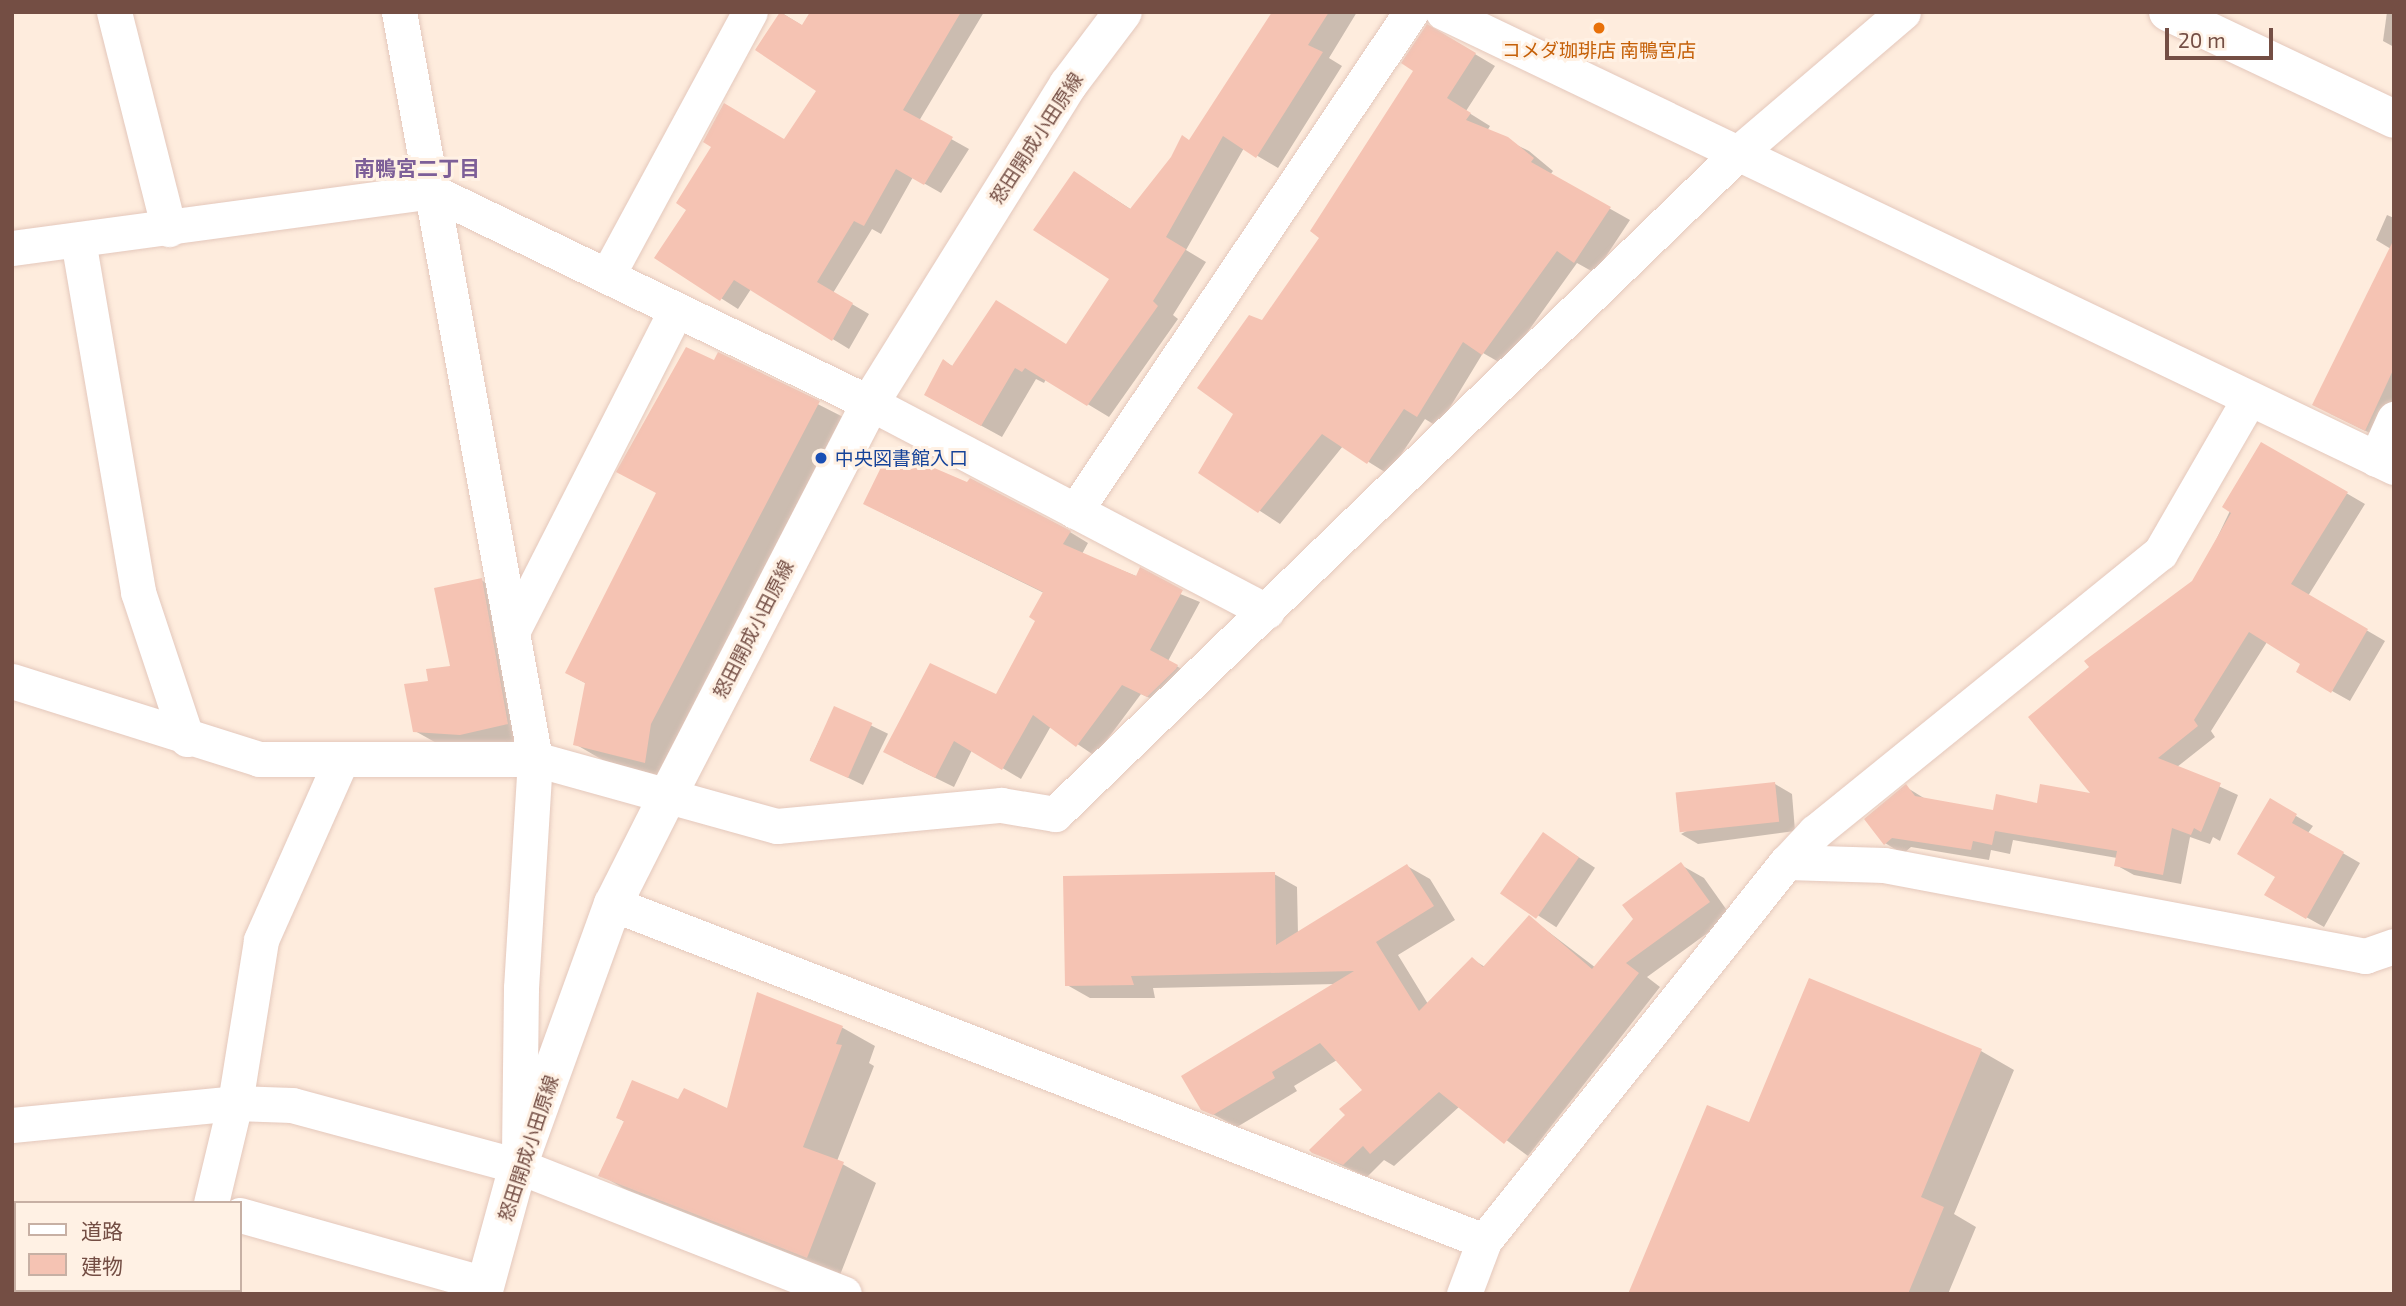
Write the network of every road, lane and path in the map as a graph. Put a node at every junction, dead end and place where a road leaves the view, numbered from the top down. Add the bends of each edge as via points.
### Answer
1 (114, 12) edge
2 (399, 12) edge
3 (750, 12) edge
4 (1123, 12) edge
5 (1411, 12) edge
6 (1443, 12) edge
7 (1903, 12) edge
8 (2168, 12) edge
9 (2394, 118) edge
10 (1738, 153) junction
11 (431, 191) junction
12 (169, 229) junction
13 (78, 240) junction
14 (12, 248) edge
15 (607, 276) junction
16 (676, 310) junction
17 (2249, 398) junction
18 (870, 404) junction
19 (2394, 419) edge
20 (2385, 463) edge
21 (1075, 511) junction
22 (1267, 611) junction
23 (512, 632) junction
24 (12, 681) edge
25 (187, 739) junction
26 (535, 759) junction
27 (341, 760) junction
28 (666, 799) junction
29 (1787, 862) junction
30 (613, 904) junction
31 (2394, 946) edge
32 (235, 1103) junction
33 (12, 1125) edge
34 (519, 1166) junction
35 (211, 1201) edge
36 (242, 1217) edge
37 (1483, 1241) junction
38 (484, 1289) edge
39 (844, 1294) edge
40 (1464, 1294) edge

1 - 12 street
2 - 11 street
3 - 15 street
4 - 18 main road, 怒田開成小田原線 via 1068,85
5 - 21 street
6 - 10 street
7 - 10 street
8 - 9 main road
10 - 17 street
10 - 22 street
11 - 12 street
11 - 15 street
11 - 23 street
12 - 13 street
13 - 14 street
13 - 25 street via 138,592
15 - 16 street
16 - 18 street
16 - 23 street
17 - 20 street
17 - 29 street via 2160,553 1815,832
18 - 21 street
18 - 28 main road, 怒田開成小田原線
19 - 20 street
21 - 22 street
22 - 28 street via 1055,814 1002,805 778,826
23 - 26 street
24 - 25 street
25 - 27 street via 258,759
26 - 27 street
26 - 28 street
26 - 34 street via 521,988
27 - 32 street via 261,940
28 - 30 main road, 怒田開成小田原線
29 - 31 street via 1884,865 2365,956
29 - 37 street
30 - 34 main road, 怒田開成小田原線
30 - 37 street
32 - 33 street
32 - 34 street via 292,1105
32 - 35 street
34 - 38 main road, 怒田開成小田原線
34 - 39 street
36 - 38 street
37 - 40 street

